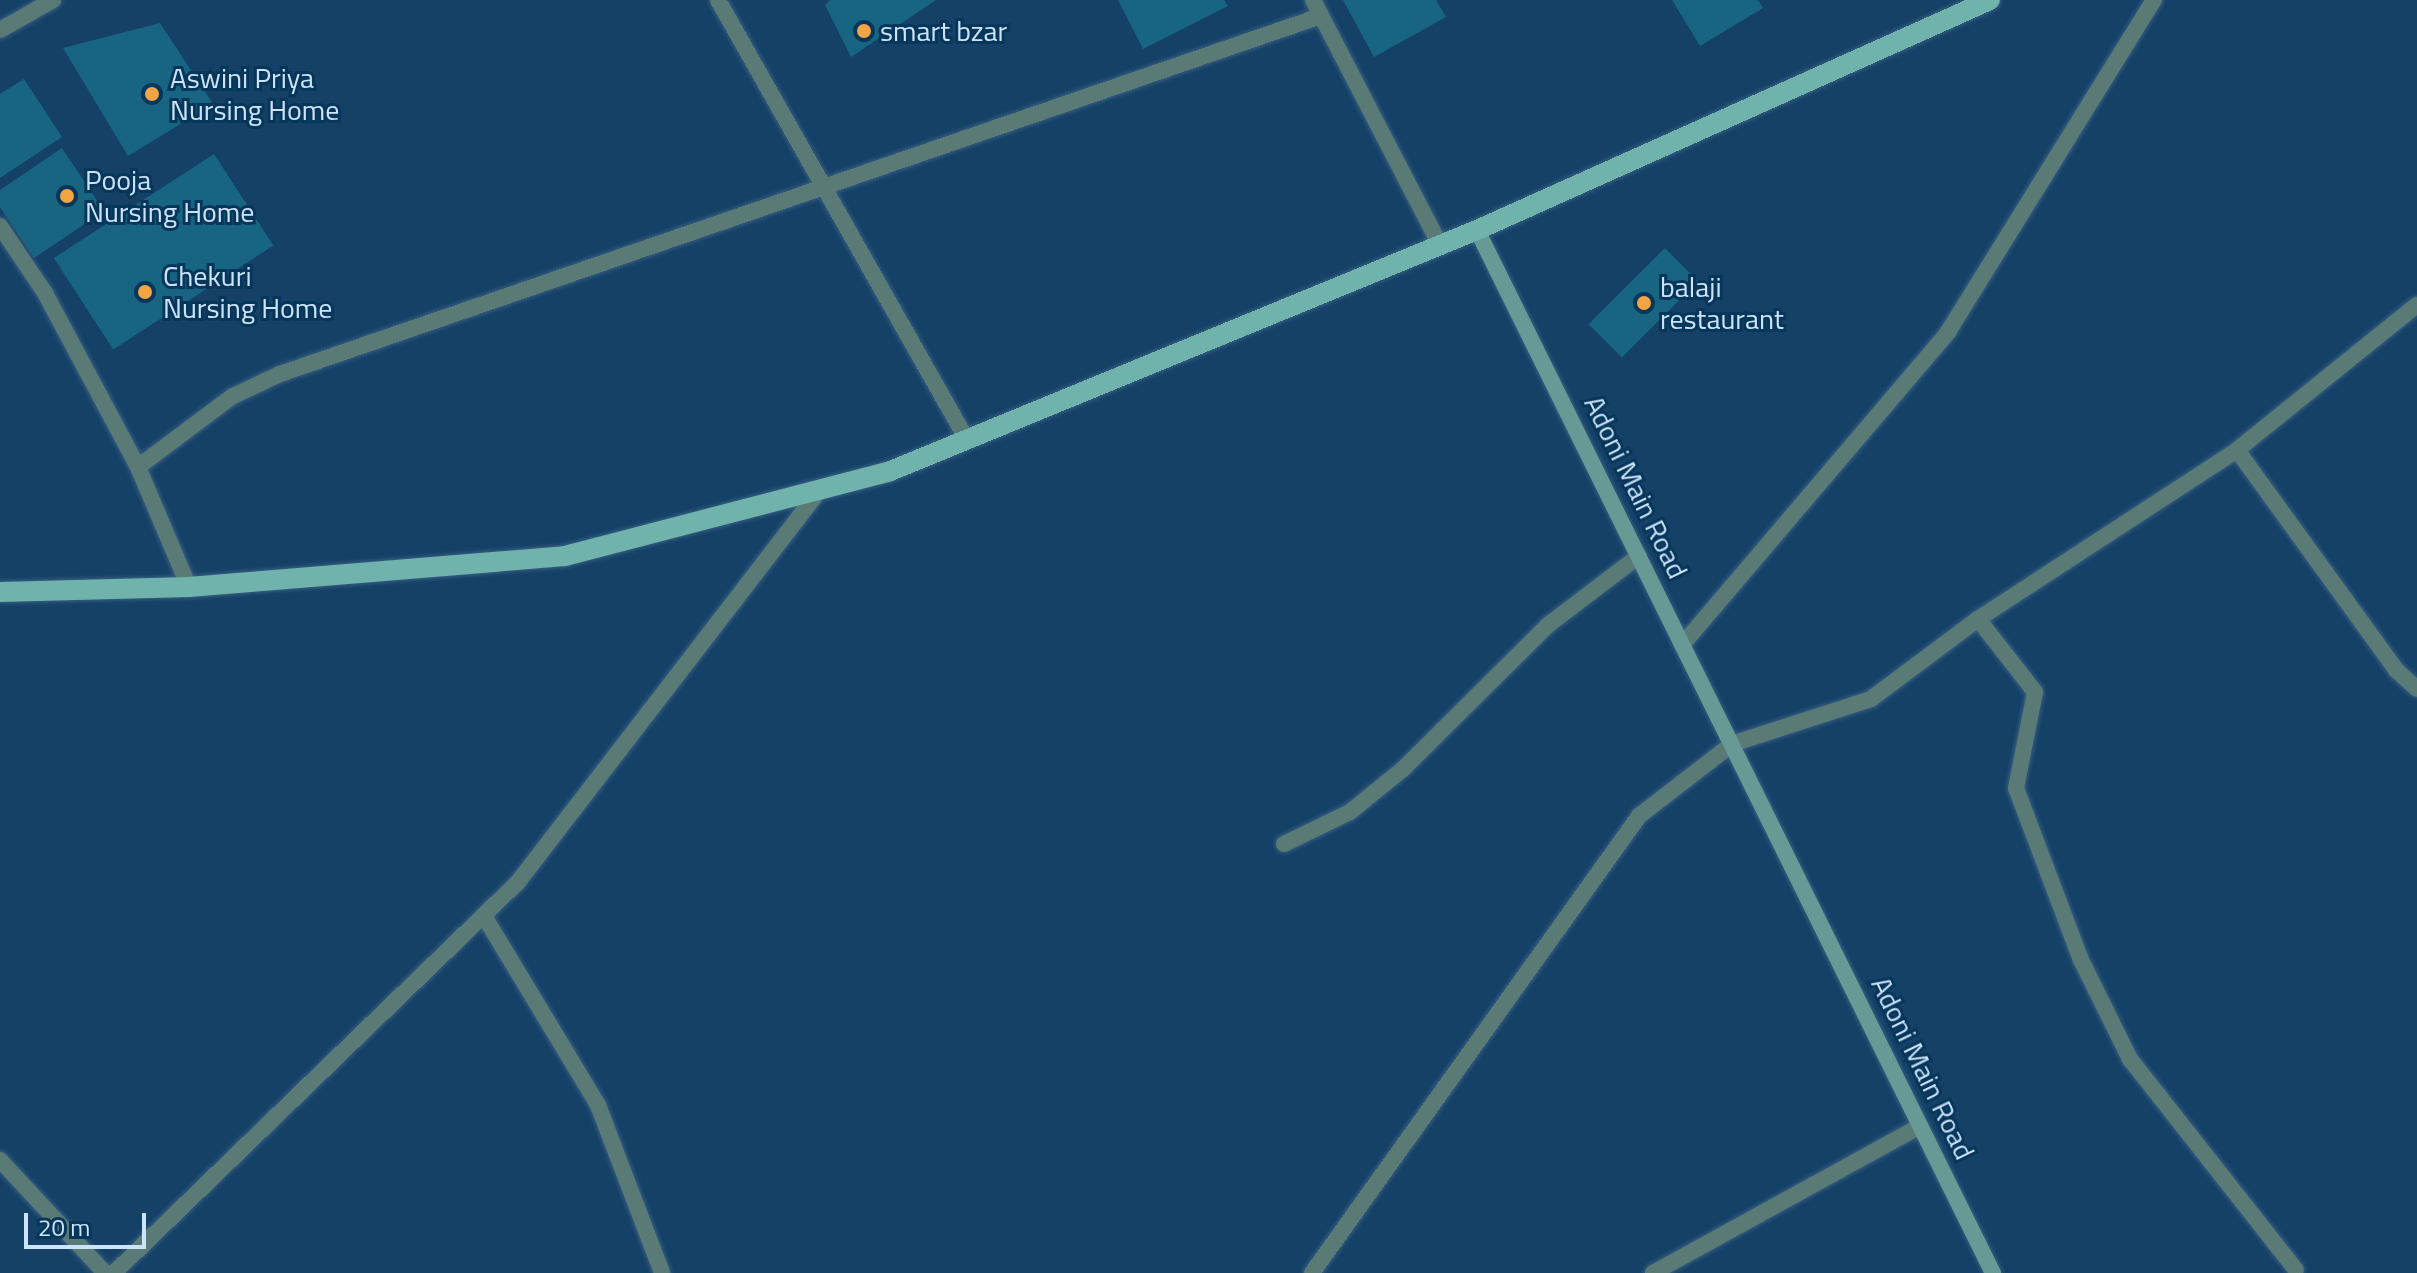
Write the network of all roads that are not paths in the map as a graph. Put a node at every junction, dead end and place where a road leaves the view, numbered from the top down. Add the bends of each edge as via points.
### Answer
1 (53, 0) edge
2 (718, 0) edge
3 (1313, 0) edge
4 (1990, 0) edge
5 (2154, 0) edge
6 (1321, 16) junction
7 (0, 30) edge
8 (824, 187) junction
9 (0, 226) edge
10 (1477, 230) junction
11 (1440, 245) junction
12 (2417, 305) edge
13 (967, 440) junction
14 (2237, 450) junction
15 (138, 467) junction
16 (820, 490) junction
17 (1639, 556) junction
18 (189, 587) junction
19 (0, 592) edge
20 (1978, 619) junction
21 (1682, 645) junction
22 (2417, 689) edge
23 (1732, 744) junction
24 (1284, 844) dead end
25 (484, 916) junction
26 (1920, 1126) junction
27 (0, 1160) edge
28 (2295, 1272) edge
29 (105, 1273) edge
30 (114, 1273) edge
31 (662, 1273) edge
32 (1312, 1273) edge
33 (1653, 1273) edge
34 (1993, 1273) edge

1 - 7 street
2 - 8 street
3 - 6 street
4 - 10 main road
5 - 21 street via 1948,332
6 - 8 street
6 - 11 street
8 - 13 street
8 - 15 street via 280,374 233,396
9 - 15 street via 45,293
10 - 11 main road
10 - 17 street, Adoni Main Road
11 - 13 main road
12 - 14 street
13 - 16 main road
14 - 20 street
14 - 22 street via 2396,670
15 - 18 street
16 - 18 main road via 565,556
16 - 25 street via 518,882
17 - 21 street, Adoni Main Road
17 - 24 street via 1548,625 1403,769 1350,812
18 - 19 main road
20 - 23 street via 1871,699
20 - 28 street via 2035,692 2016,788 2081,960 2130,1059
21 - 23 street, Adoni Main Road
23 - 26 street, Adoni Main Road
23 - 32 street via 1673,784 1603,857
25 - 30 street
25 - 31 street via 598,1105
26 - 33 street
26 - 34 street, Adoni Main Road
27 - 29 street

